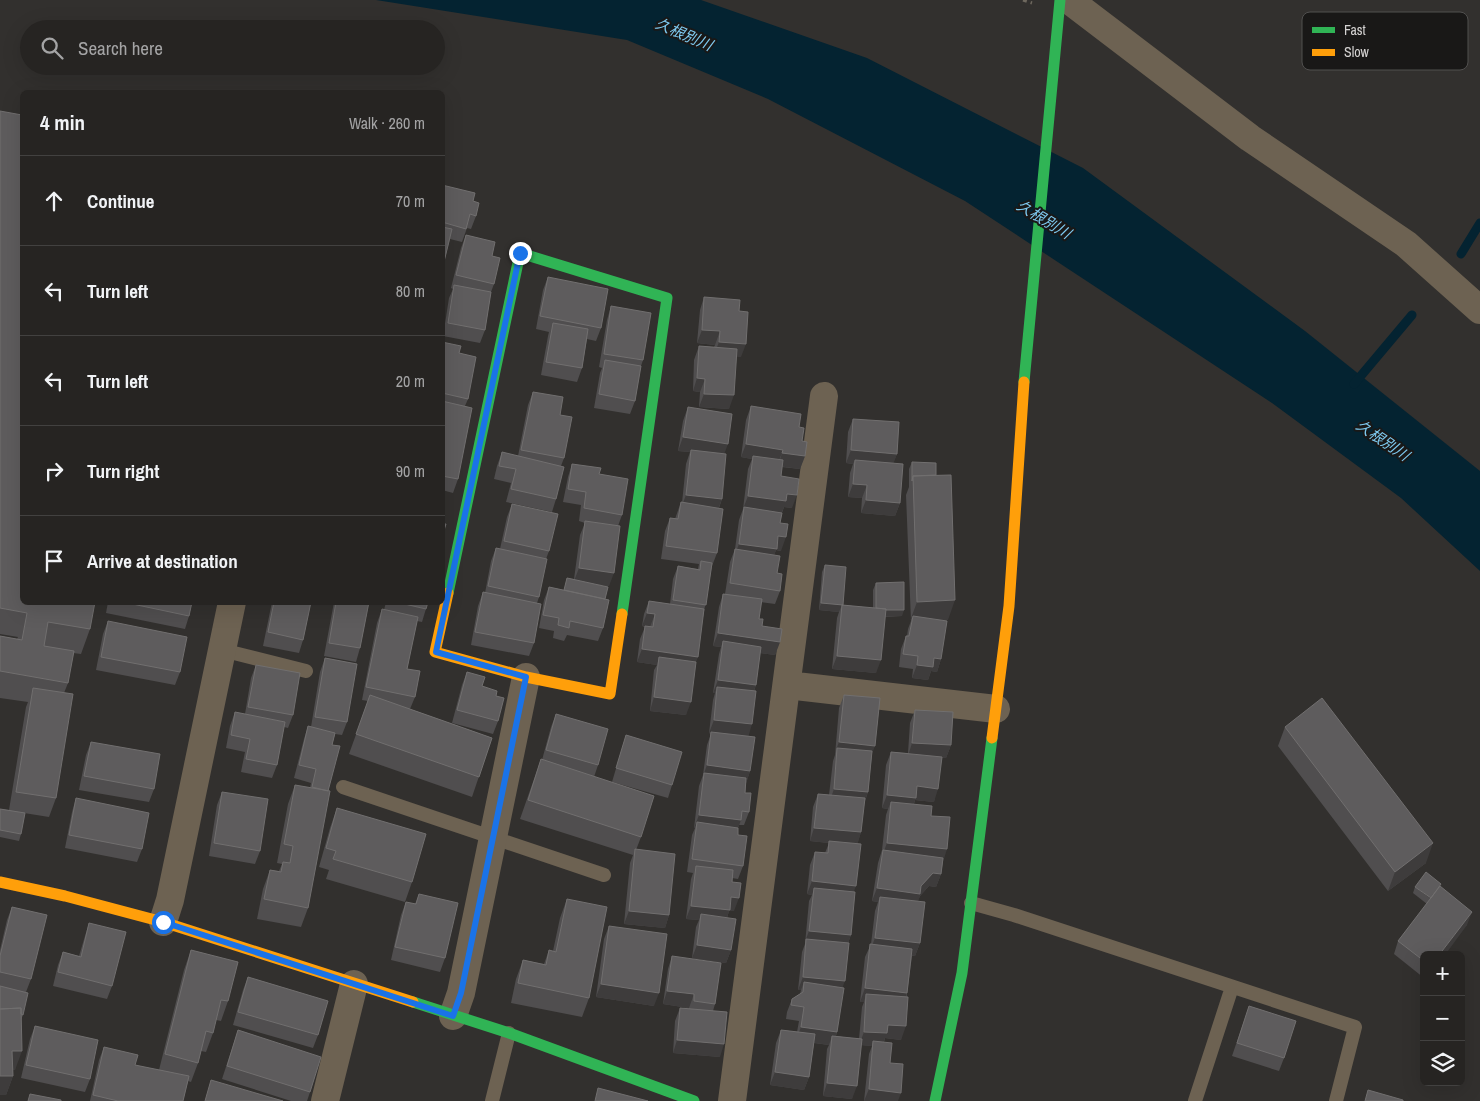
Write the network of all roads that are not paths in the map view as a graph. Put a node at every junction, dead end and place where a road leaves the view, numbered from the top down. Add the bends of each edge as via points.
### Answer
1 (1060, 0) edge
2 (1070, 0) edge
3 (1480, 310) edge
4 (824, 396) dead end
5 (231, 605) edge
6 (222, 650) junction
7 (306, 671) dead end
8 (526, 677) junction
9 (787, 686) junction
10 (996, 710) junction
11 (343, 787) dead end
12 (493, 838) junction
13 (604, 876) dead end
14 (0, 882) edge
15 (971, 903) junction
16 (163, 922) junction
17 (354, 984) junction
18 (1232, 987) junction
19 (453, 1016) junction
20 (509, 1033) junction
21 (325, 1101) edge
22 (492, 1101) edge
23 (694, 1101) edge
24 (732, 1101) edge
25 (935, 1101) edge
26 (1195, 1101) edge
27 (1336, 1101) edge

1 - 10 street via 1026,346 1009,606
2 - 3 street via 1250,138 1406,244
4 - 9 street
5 - 6 street
6 - 7 lane
6 - 16 street
8 - 8 street via 610,694 668,298 520,253 436,652
8 - 12 street
9 - 10 street
9 - 24 street
10 - 15 street
11 - 12 lane
12 - 13 lane
12 - 19 street via 461,993
14 - 16 street
15 - 18 lane
15 - 25 street via 962,973
16 - 17 street
17 - 19 street
17 - 21 street
18 - 26 lane
18 - 27 lane via 1355,1027
19 - 20 street
20 - 22 lane
20 - 23 street

